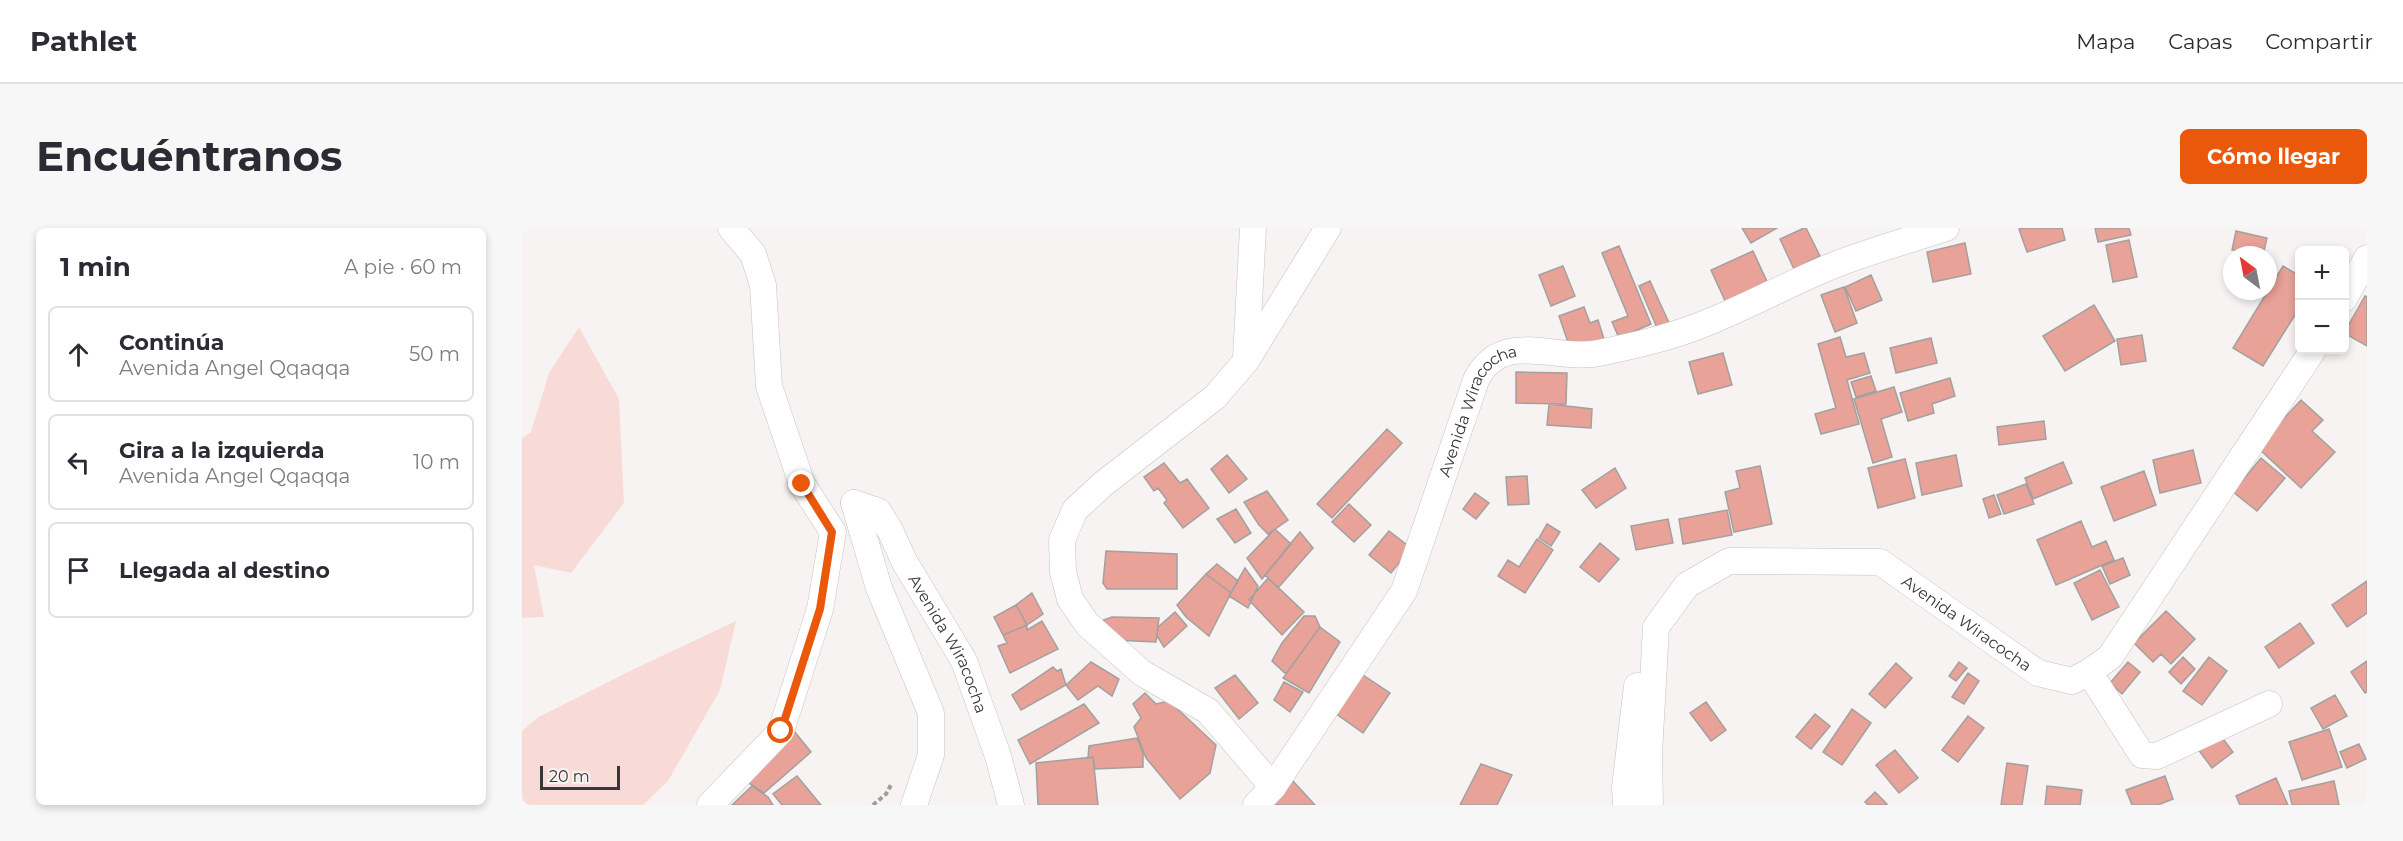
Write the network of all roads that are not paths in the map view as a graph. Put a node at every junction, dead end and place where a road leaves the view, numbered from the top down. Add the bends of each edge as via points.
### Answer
1 (730, 228) edge
2 (1253, 228) edge
3 (1328, 228) edge
4 (1946, 228) edge
5 (2367, 258) edge
6 (2349, 290) edge
7 (2310, 354) edge
8 (1246, 361) junction
9 (854, 503) junction
10 (832, 532) junction
11 (1656, 627) junction
12 (2089, 672) junction
13 (2269, 704) dead end
14 (1264, 796) edge
15 (710, 805) edge
16 (914, 805) edge
17 (1011, 805) edge
18 (1626, 805) edge
19 (1650, 805) edge

1 - 10 street via 753,254 763,285 769,386 802,484
2 - 8 street
3 - 8 street
4 - 14 street, Avenida Wiracocha via 1838,264 1698,326 1649,343 1586,356 1528,349 1497,355 1483,366 1404,591
5 - 6 street
7 - 12 street, Avenida Wiracocha via 2110,657
8 - 14 street via 1215,397 1075,510 1062,540 1063,572 1070,599 1087,624 1142,673 1208,711
9 - 10 street via 840,515
9 - 16 street via 879,588 931,713 931,755
9 - 17 street, Avenida Wiracocha via 878,511 964,661
10 - 15 street via 820,609 781,731
11 - 12 street, Avenida Wiracocha via 1687,585 1729,561 1880,562 2038,672 2072,681
11 - 18 street, Avenida Wiracocha via 1639,668
11 - 19 street
12 - 13 street via 2142,755 2149,757

